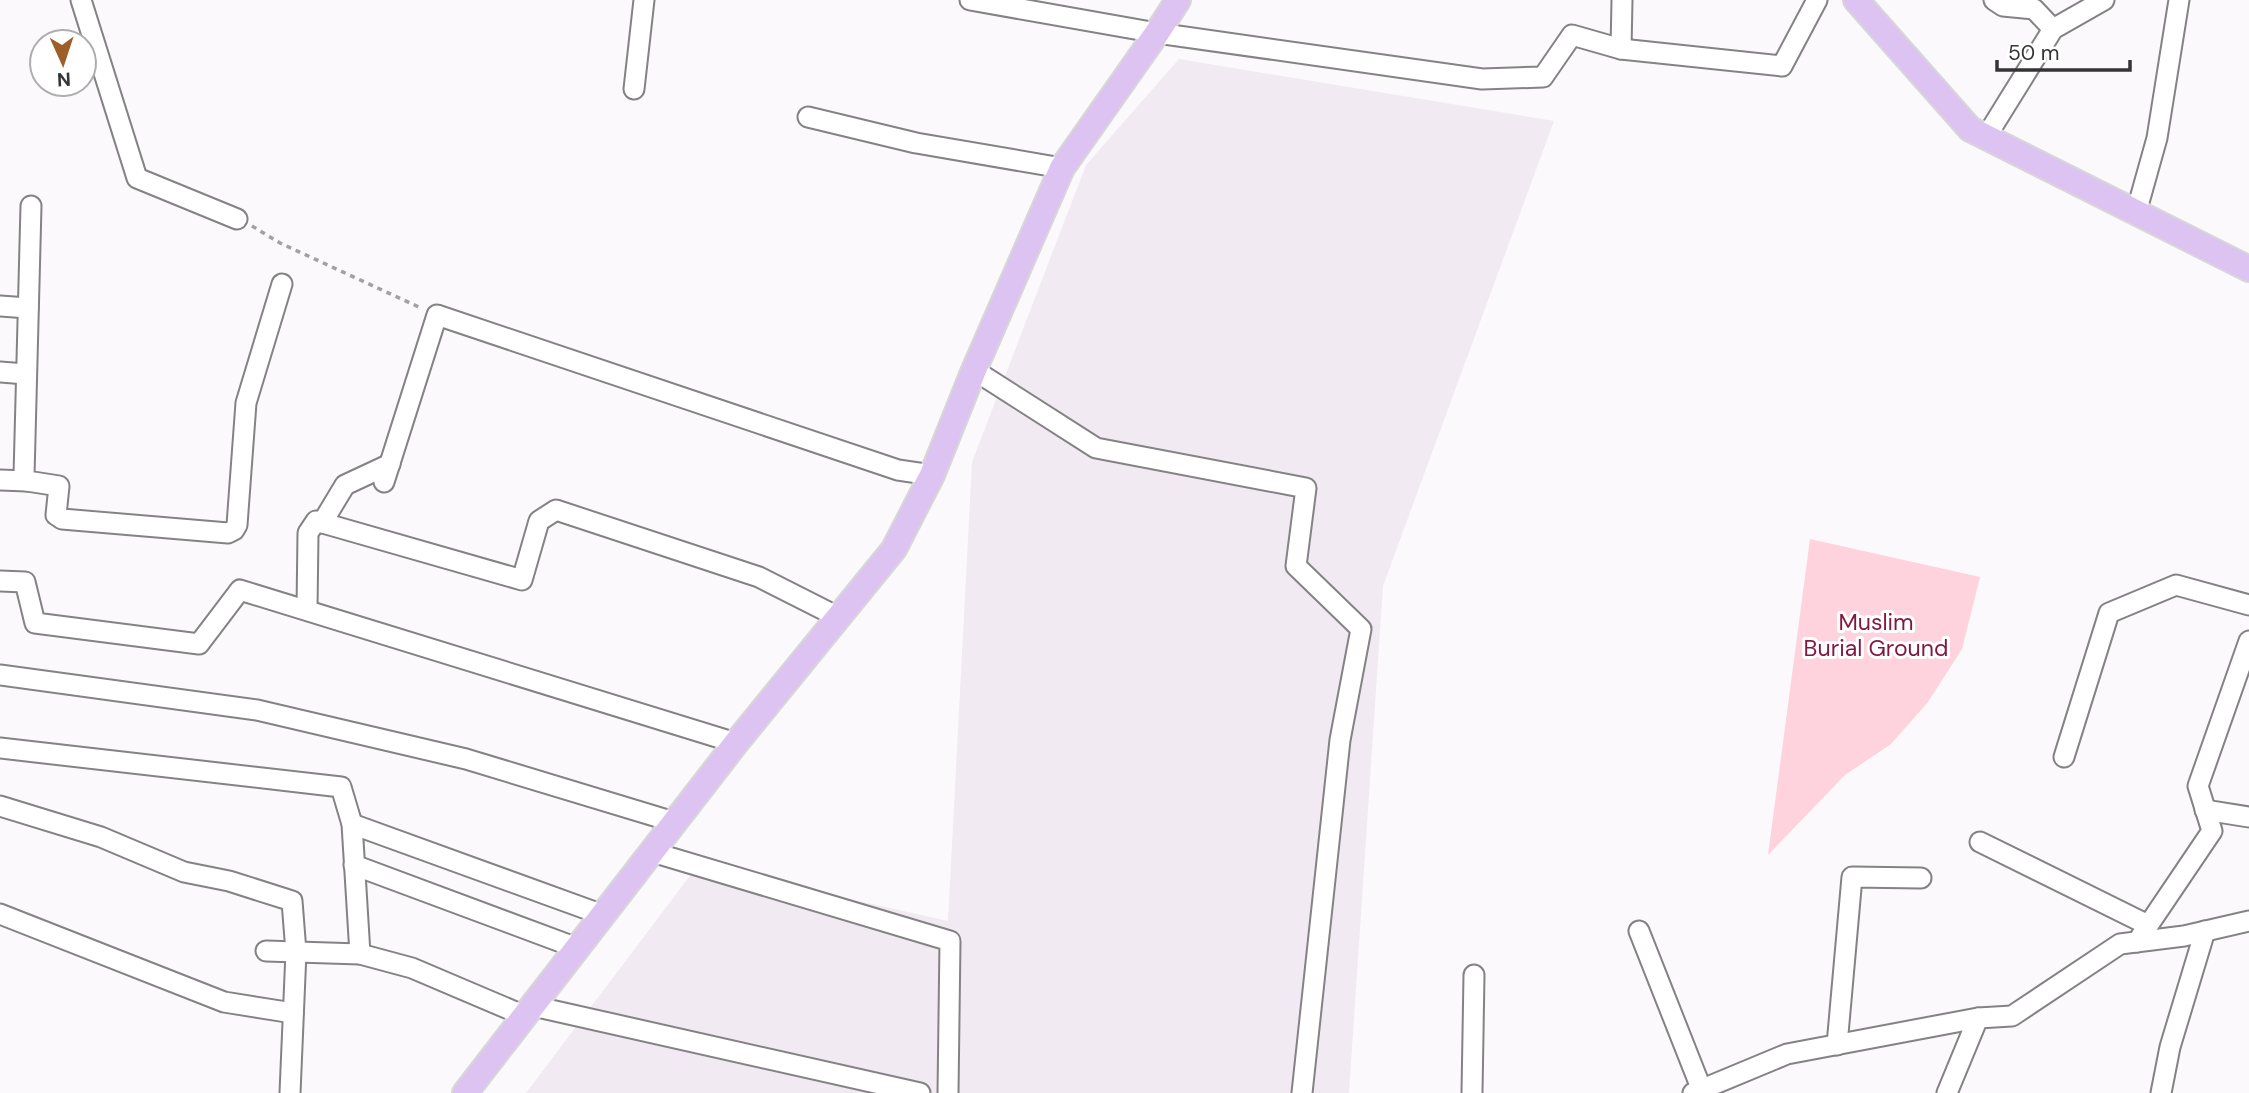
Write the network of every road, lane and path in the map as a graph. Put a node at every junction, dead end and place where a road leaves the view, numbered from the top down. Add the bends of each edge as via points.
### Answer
1 (81, 0) edge
2 (644, 0) edge
3 (970, 0) edge
4 (1178, 0) edge
5 (1622, 0) edge
6 (1816, 0) edge
7 (1856, 0) edge
8 (1994, 0) edge
9 (2104, 0) edge
10 (2179, 0) edge
11 (2053, 29) junction
12 (1157, 33) junction
13 (1621, 49) junction
14 (634, 89) dead end
15 (808, 117) dead end
16 (1986, 137) junction
17 (1062, 168) junction
18 (31, 206) dead end
19 (2136, 213) junction
20 (237, 219) joint
21 (2249, 270) edge
22 (282, 284) dead end
23 (0, 306) edge
24 (28, 308) junction
25 (437, 315) junction
26 (974, 370) junction
27 (0, 372) edge
28 (26, 374) junction
29 (932, 475) junction
30 (0, 480) edge
31 (27, 481) junction
32 (322, 523) junction
33 (0, 581) edge
34 (2249, 605) edge
35 (307, 610) junction
36 (838, 617) junction
37 (2249, 641) edge
38 (0, 676) edge
39 (736, 743) junction
40 (0, 748) edge
41 (2064, 757) dead end
42 (0, 806) edge
43 (2205, 810) junction
44 (2249, 817) edge
45 (674, 822) junction
46 (352, 824) junction
47 (1980, 842) dead end
48 (652, 852) junction
49 (355, 865) junction
50 (1921, 878) dead end
51 (0, 914) edge
52 (603, 915) junction
53 (2249, 921) edge
54 (1639, 931) dead end
55 (2205, 931) junction
56 (2142, 934) junction
57 (578, 948) junction
58 (266, 951) dead end
59 (296, 952) junction
60 (360, 954) junction
61 (1474, 975) dead end
62 (529, 1011) junction
63 (293, 1013) junction
64 (1978, 1018) junction
65 (1837, 1045) junction
66 (874, 1088) edge
67 (1699, 1092) edge
68 (290, 1093) edge
69 (465, 1093) edge
70 (920, 1093) edge
71 (948, 1093) edge
72 (1302, 1093) edge
73 (1472, 1093) edge
74 (1947, 1093) edge
75 (2161, 1093) edge

1 - 20 street via 137,178
2 - 14 street
3 - 12 street
4 - 12 main road
5 - 13 street
6 - 13 street via 1782,66
7 - 16 main road via 1970,129
8 - 11 street via 2003,6 2034,9
9 - 11 street
10 - 19 street via 2157,138
11 - 16 street
12 - 13 street via 1482,79 1543,77 1572,35
12 - 17 main road
15 - 17 street via 916,144
16 - 19 main road
17 - 26 main road
18 - 24 street
19 - 21 main road
20 - 25 path
22 - 31 street via 246,403 234,530 62,519 56,515 59,486
23 - 24 street
24 - 28 street
25 - 29 street via 898,470
25 - 32 street via 387,473 345,485
26 - 29 main road
26 - 72 street via 1096,448 1306,488 1296,566 1361,629 1340,740
27 - 28 street
28 - 31 street
29 - 36 main road via 894,549
30 - 31 street
32 - 35 street via 316,521 308,533
32 - 36 street via 522,580 539,521 556,510 759,577
33 - 35 street via 25,582 35,623 198,644 240,590
34 - 41 street via 2176,585 2109,613
35 - 39 street
36 - 39 main road
37 - 43 street via 2198,786
38 - 45 street via 257,710 466,759
39 - 45 main road
40 - 46 street via 341,787
42 - 59 street via 101,837 184,872 292,901
43 - 44 street
43 - 56 street via 2212,831
45 - 48 main road
46 - 49 street
46 - 52 street
47 - 56 street
48 - 52 main road
48 - 71 street via 950,941
49 - 57 street
49 - 60 street
50 - 65 street via 1852,877
51 - 63 street via 224,1002
52 - 57 main road
53 - 55 street
54 - 67 street
55 - 56 street via 2184,936
55 - 75 street via 2169,1047
56 - 64 street via 2012,1016
57 - 62 main road
58 - 59 street
59 - 60 street
59 - 63 street
60 - 62 street
61 - 73 street
62 - 66 street
62 - 69 main road
63 - 68 street
64 - 65 street
64 - 74 street
65 - 67 street via 1787,1054
66 - 70 street

